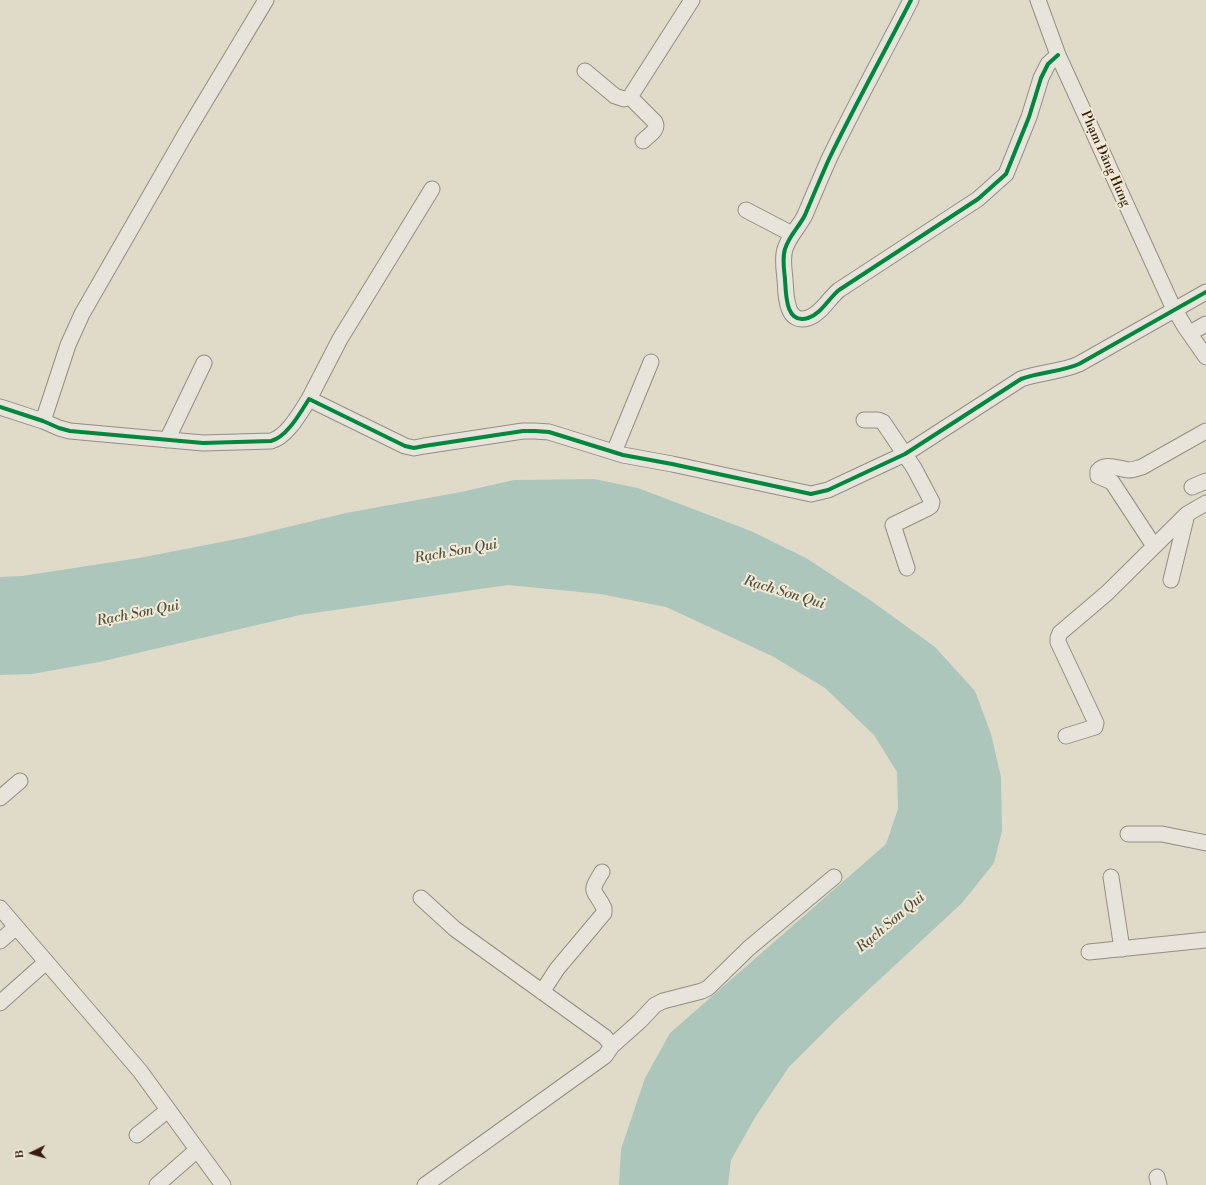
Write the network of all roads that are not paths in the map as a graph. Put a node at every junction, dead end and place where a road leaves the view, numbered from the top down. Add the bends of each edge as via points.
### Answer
1 (266, 0) edge
2 (692, 0) edge
3 (912, 0) edge
4 (1038, 0) edge
5 (1058, 55) junction
6 (585, 71) dead end
7 (630, 97) junction
8 (643, 141) dead end
9 (432, 189) dead end
10 (746, 210) dead end
11 (792, 234) junction
12 (1206, 292) edge
13 (1182, 321) junction
14 (1206, 324) edge
15 (1206, 357) edge
16 (651, 362) dead end
17 (204, 363) dead end
18 (309, 399) junction
19 (0, 407) edge
20 (864, 420) dead end
21 (43, 421) junction
22 (1206, 431) edge
23 (167, 440) junction
24 (614, 452) junction
25 (909, 460) junction
26 (1206, 503) edge
27 (1187, 514) junction
28 (1154, 546) junction
29 (907, 568) dead end
30 (1171, 580) dead end
31 (1066, 736) dead end
32 (20, 781) dead end
33 (0, 798) edge
34 (1128, 834) dead end
35 (1206, 843) edge
36 (602, 872) dead end
37 (834, 877) dead end
38 (1111, 877) dead end
39 (421, 898) dead end
40 (0, 908) edge
41 (16, 927) junction
42 (1206, 940) edge
43 (0, 941) edge
44 (1122, 949) junction
45 (1089, 952) dead end
46 (46, 962) junction
47 (542, 992) junction
48 (0, 1003) edge
49 (612, 1046) junction
50 (168, 1110) junction
51 (137, 1135) dead end
52 (197, 1150) junction
53 (157, 1185) edge
54 (223, 1185) edge
55 (425, 1185) edge

1 - 21 street via 82,314 64,357
2 - 7 street
3 - 11 street via 830,158 805,215
4 - 5 street, Phạm Đăng Hưng
5 - 11 street via 1048,64 1041,78 1029,117 1006,174 978,199 839,290 816,314 808,318 798,319 788,308 784,250
5 - 13 street, Phạm Đăng Hưng
6 - 7 street via 615,96 624,99
7 - 8 street via 657,126
9 - 18 street via 340,339
10 - 11 street
12 - 13 street
13 - 14 street
13 - 15 street, Phạm Đăng Hưng
13 - 25 street via 1069,368 1021,379
16 - 24 street
17 - 23 street
18 - 23 street via 278,439 203,443
18 - 24 street via 414,448 535,431 549,432
19 - 21 street
20 - 25 street via 883,422
21 - 23 street via 70,431
22 - 28 street via 1142,467 1131,470 1106,466 1098,471 1098,476 1112,482
24 - 25 street via 811,494
25 - 29 street via 932,502 928,508 893,525
26 - 27 street
27 - 28 street
27 - 30 street
28 - 31 street via 1107,593 1060,633 1058,642 1096,723 1095,727
32 - 33 street
34 - 35 street via 1162,834
36 - 47 street via 594,889 604,913 561,964
37 - 49 street via 749,948 708,988 655,1005
38 - 44 street
39 - 47 street via 455,929
40 - 41 street
41 - 43 street
41 - 46 street
42 - 44 street
44 - 45 street
46 - 48 street
46 - 50 street via 140,1071
47 - 49 street via 605,1037
49 - 55 street via 605,1056
50 - 51 street
50 - 52 street
52 - 53 street
52 - 54 street

